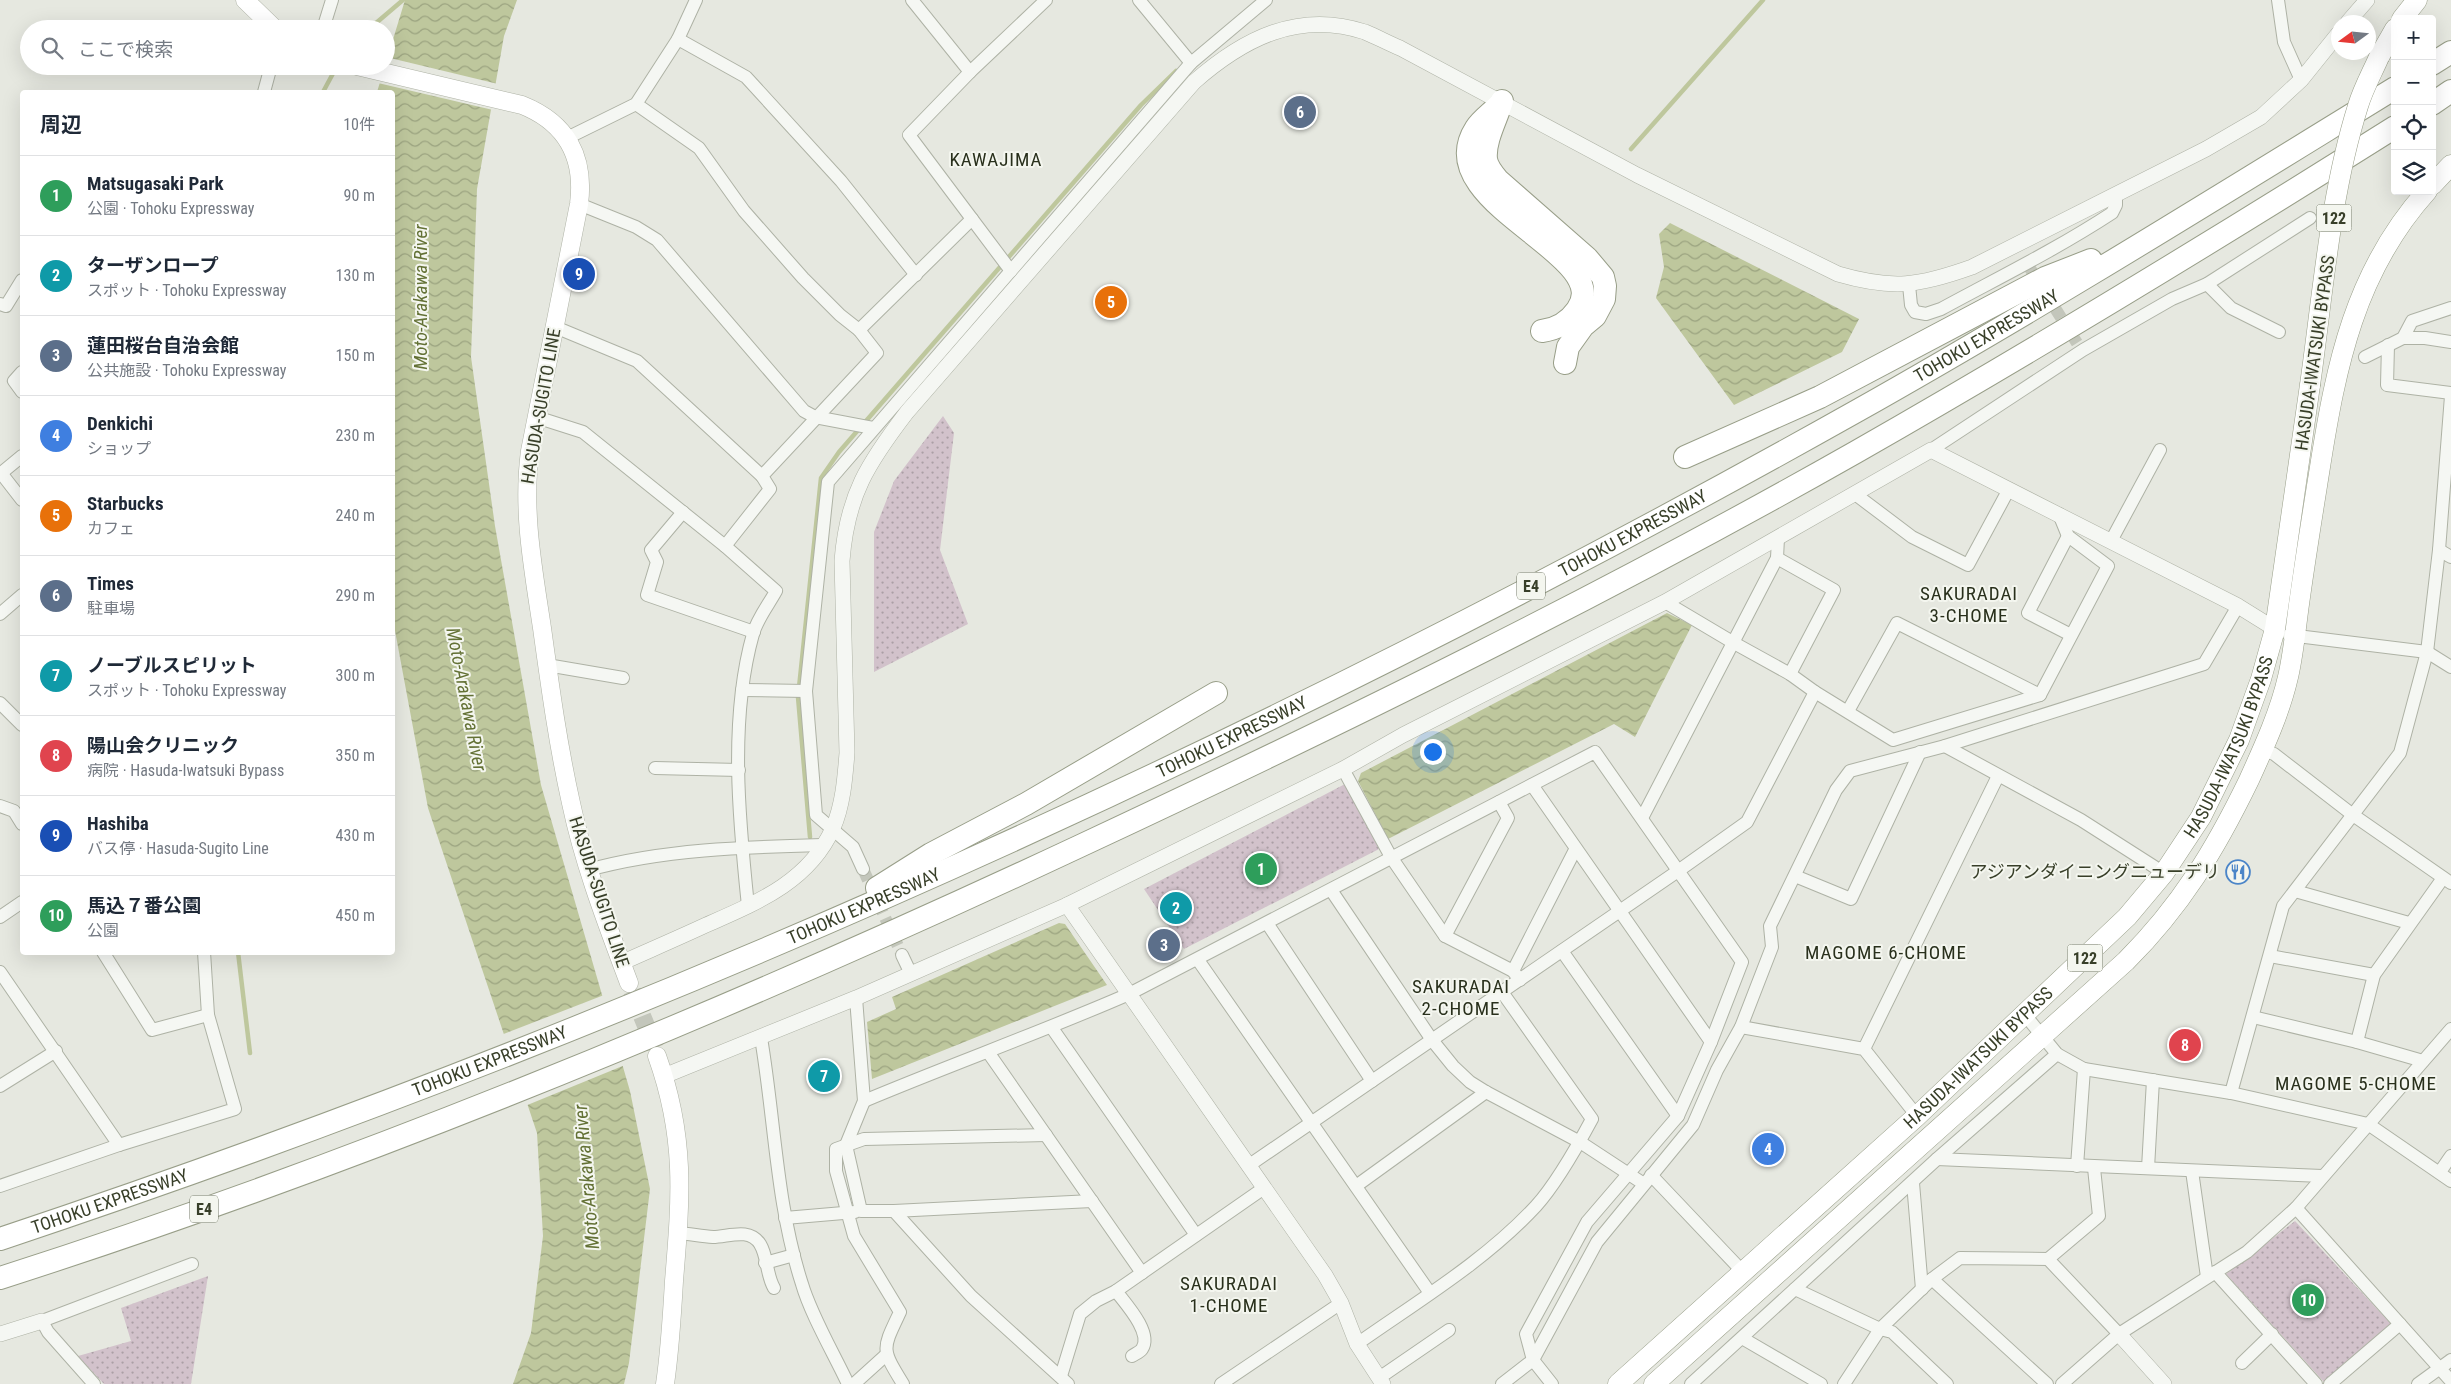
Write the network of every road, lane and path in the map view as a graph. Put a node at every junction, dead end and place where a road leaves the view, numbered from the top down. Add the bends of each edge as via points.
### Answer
1 (245, 0) edge
2 (332, 0) edge
3 (696, 0) edge
4 (912, 0) edge
5 (1046, 0) edge
6 (1139, 0) edge
7 (1266, 0) edge
8 (2278, 0) edge
9 (2367, 0) edge
10 (2416, 0) edge
11 (2354, 15) edge
12 (2405, 15) edge
13 (266, 20) edge
14 (326, 20) edge
15 (2391, 36) edge
16 (678, 38) junction
17 (2331, 43) edge
18 (2451, 52) edge
19 (2436, 61) edge
20 (1191, 63) junction
21 (970, 72) junction
22 (269, 75) edge
23 (394, 75) edge
24 (2301, 80) junction
25 (265, 90) edge
26 (2391, 90) edge
27 (2451, 92) edge
28 (2436, 101) edge
29 (1502, 102) junction
30 (636, 104) junction
31 (2391, 130) edge
32 (567, 138) junction
33 (2451, 165) edge
34 (2436, 181) edge
35 (2116, 194) junction
36 (2423, 195) edge
37 (579, 204) junction
38 (2310, 218) dead end
39 (972, 219) junction
40 (2154, 236) junction
41 (1011, 271) junction
42 (916, 275) junction
43 (20, 283) edge
44 (2207, 284) junction
45 (1909, 285) junction
46 (0, 304) edge
47 (2451, 308) edge
48 (556, 327) junction
49 (859, 330) junction
50 (1542, 332) dead end
51 (2278, 332) dead end
52 (2403, 338) junction
53 (2451, 342) edge
54 (2388, 345) junction
55 (2365, 356) dead end
56 (1566, 364) dead end
57 (20, 374) edge
58 (20, 389) edge
59 (2451, 394) edge
60 (536, 416) junction
61 (815, 417) junction
62 (872, 428) junction
63 (2450, 444) edge
64 (1931, 450) junction
65 (2160, 450) dead end
66 (1685, 457) dead end
67 (20, 458) edge
68 (0, 474) edge
69 (762, 476) junction
70 (2009, 489) junction
71 (1855, 494) junction
72 (20, 498) edge
73 (683, 512) junction
74 (2059, 514) junction
75 (2068, 536) junction
76 (1778, 538) junction
77 (2111, 541) junction
78 (725, 546) junction
79 (2439, 550) junction
80 (2451, 557) edge
81 (1777, 558) junction
82 (1665, 602) junction
83 (20, 603) edge
84 (2238, 606) junction
85 (0, 614) edge
86 (2275, 629) junction
87 (754, 632) junction
88 (2071, 635) junction
89 (2295, 637) junction
90 (1734, 644) junction
91 (2427, 652) junction
92 (547, 665) junction
93 (2451, 667) edge
94 (1790, 674) junction
95 (623, 678) dead end
96 (742, 690) junction
97 (806, 691) junction
98 (1815, 692) junction
99 (1216, 693) dead end
100 (2040, 695) junction
101 (0, 703) edge
102 (1848, 711) junction
103 (20, 723) edge
104 (1926, 730) junction
105 (1939, 747) junction
106 (2263, 750) junction
107 (1920, 752) junction
108 (655, 768) dead end
109 (1343, 769) junction
110 (739, 770) junction
111 (1998, 776) junction
112 (1532, 785) junction
113 (1499, 802) junction
114 (0, 806) edge
115 (18, 808) edge
116 (2352, 815) junction
117 (1642, 818) junction
118 (833, 828) junction
119 (824, 845) junction
120 (742, 847) junction
121 (1575, 850) junction
122 (1391, 857) junction
123 (863, 869) tunnel mouth
124 (588, 870) junction
125 (1678, 871) junction
126 (2164, 874) junction
127 (1796, 876) junction
128 (2447, 880) edge
129 (1331, 890) junction
130 (2295, 891) junction
131 (20, 903) edge
132 (1067, 905) junction
133 (748, 906) junction
134 (1619, 912) junction
135 (0, 917) edge
136 (1267, 923) junction
137 (2409, 923) junction
138 (810, 930) junction
139 (1445, 936) junction
140 (1562, 951) junction
141 (105, 955) edge
142 (204, 955) edge
143 (902, 955) tunnel mouth
144 (2270, 956) junction
145 (1198, 960) junction
146 (622, 962) junction
147 (0, 972) edge
148 (911, 974) junction
149 (1517, 975) junction
150 (2374, 975) junction
151 (629, 983) tunnel mouth
152 (1502, 992) junction
153 (1129, 994) junction
154 (856, 998) junction
155 (208, 1015) junction
156 (2025, 1015) junction
157 (2253, 1017) junction
158 (1741, 1027) junction
159 (1052, 1028) junction
160 (2451, 1029) edge
161 (2044, 1037) junction
162 (761, 1038) junction
163 (1432, 1040) junction
164 (1711, 1042) junction
165 (2357, 1042) junction
166 (1864, 1048) junction
167 (56, 1051) junction
168 (988, 1052) junction
169 (2057, 1054) junction
170 (657, 1056) tunnel mouth
171 (2423, 1061) junction
172 (2084, 1069) junction
173 (664, 1076) junction
174 (2153, 1080) junction
175 (1372, 1081) junction
176 (0, 1086) edge
177 (1486, 1092) junction
178 (2231, 1093) junction
179 (864, 1101) junction
180 (1678, 1116) junction
181 (1917, 1116) junction
182 (1312, 1122) junction
183 (2368, 1124) junction
184 (1046, 1136) junction
185 (1580, 1142) junction
186 (119, 1145) junction
187 (846, 1145) junction
188 (2451, 1156) edge
189 (1937, 1159) junction
190 (1248, 1166) junction
191 (2077, 1166) junction
192 (2094, 1168) junction
193 (2148, 1168) junction
194 (2192, 1171) junction
195 (2440, 1172) junction
196 (1627, 1173) junction
197 (2322, 1176) junction
198 (1647, 1179) junction
199 (2451, 1182) edge
200 (1913, 1183) junction
201 (0, 1186) edge
202 (1356, 1186) junction
203 (1264, 1188) junction
204 (1092, 1201) junction
205 (2296, 1208) junction
206 (861, 1211) junction
207 (894, 1212) junction
208 (847, 1213) junction
209 (785, 1218) junction
210 (678, 1233) junction
211 (1196, 1235) junction
212 (0, 1240) edge
213 (794, 1255) junction
214 (2048, 1259) junction
215 (765, 1263) junction
216 (192, 1264) dead end
217 (1743, 1272) junction
218 (1142, 1273) junction
219 (2211, 1275) junction
220 (0, 1278) edge
221 (1932, 1279) junction
222 (774, 1288) dead end
223 (1795, 1289) junction
224 (1922, 1289) junction
225 (1116, 1290) junction
226 (1430, 1292) junction
227 (1341, 1303) junction
228 (42, 1321) junction
229 (2400, 1324) junction
230 (1880, 1329) junction
231 (1448, 1330) dead end
232 (0, 1334) edge
233 (2119, 1334) junction
234 (2272, 1334) junction
235 (1742, 1338) junction
236 (1357, 1344) junction
237 (886, 1355) junction
238 (1132, 1356) dead end
239 (1533, 1360) junction
240 (2451, 1360) edge
241 (2242, 1362) dead end
242 (2439, 1368) junction
243 (1065, 1380) edge
244 (2451, 1381) edge
245 (1380, 1382) edge
246 (2066, 1382) edge
247 (94, 1384) edge
248 (665, 1384) edge
249 (848, 1384) edge
250 (854, 1384) edge
251 (903, 1384) edge
252 (1221, 1384) edge
253 (1502, 1384) edge
254 (1552, 1384) edge
255 (1618, 1384) edge
256 (1654, 1384) edge
257 (1691, 1384) edge
258 (1821, 1384) edge
259 (1844, 1384) edge
260 (1947, 1384) edge
261 (2046, 1384) edge
262 (2164, 1384) edge
263 (2316, 1384) edge
264 (2330, 1384) edge
265 (2418, 1384) edge

1 - 13 main road
2 - 14 street
3 - 16 street
4 - 21 street
5 - 21 street
6 - 20 street
7 - 20 street
8 - 24 street via 2284,42
9 - 11 street
10 - 12 highway
15 - 86 highway, HASUDA-IWATSUKI BYPASS / 122, bridge via 2358,104 2339,185
16 - 30 street
16 - 42 street via 746,77 841,181
17 - 24 street
18 - 19 highway
20 - 41 street
21 - 39 street via 909,135
22 - 25 street
23 - 32 main road, HASUDA-SUGITO LINE via 522,105 552,121
24 - 35 street via 2261,117
26 - 40 highway, TOHOKU EXPRESSWAY / E4
27 - 28 highway
29 - 45 street via 1637,175 1838,274 1864,282
29 - 50 highway via 1476,128 1468,157 1470,170 1496,202 1573,270 1583,292 1582,302 1566,321 1556,329
29 - 56 highway via 1487,150 1486,160 1491,171 1595,266 1605,286 1604,299 1595,316 1568,347
29 - 118 street via 1400,48 1364,32 1339,26 1282,29 1255,38 1214,64 1194,82 907,412 859,483 844,533 847,753 841,802
30 - 32 street
30 - 49 street via 699,148 733,197 803,278
31 - 220 highway, TOHOKU EXPRESSWAY / E4 via 2180,262 1850,455 1589,596 1337,723 944,910 639,1041 406,1134 130,1236
32 - 37 main road, HASUDA-SUGITO LINE via 579,164
33 - 34 highway
35 - 45 street via 1972,267
35 - 45 street via 2112,213 2061,246 1941,309 1926,314 1915,312
36 - 89 highway, HASUDA-IWATSUKI BYPASS / 122 via 2406,214 2372,269 2342,349 2324,438
37 - 48 main road, HASUDA-SUGITO LINE
37 - 61 street via 636,227 656,240 804,411
38 - 44 street
39 - 41 street
39 - 42 street
40 - 66 highway via 2044,278 1820,397
40 - 138 highway, TOHOKU EXPRESSWAY / E4 via 1858,410 1415,646 1154,773
41 - 62 street
42 - 49 street
43 - 46 street via 6,306
44 - 51 street via 2231,308
44 - 64 street via 2080,346
47 - 52 street via 2412,321
48 - 60 main road, HASUDA-SUGITO LINE
48 - 69 street via 637,361
49 - 61 street via 877,353
52 - 53 street
52 - 54 street
54 - 55 street
54 - 59 street via 2387,385
57 - 58 street via 14,381
59 - 63 street
60 - 73 street via 583,432
60 - 92 main road, HASUDA-SUGITO LINE via 526,503
61 - 62 street
61 - 69 street
62 - 97 street via 828,482
63 - 79 street
64 - 70 street
64 - 71 street
65 - 77 street
67 - 68 street
68 - 72 street
69 - 78 street via 770,489
70 - 71 street via 1968,565 1912,537
70 - 74 street
71 - 76 street
73 - 78 street
73 - 87 street via 651,550 657,562 647,595
74 - 75 street
74 - 77 street
75 - 88 street via 2108,566
75 - 88 street via 2028,612
76 - 81 street
76 - 82 street
77 - 84 street
78 - 87 street via 776,591
79 - 80 street
79 - 91 street
81 - 90 street
81 - 94 street via 1834,590
82 - 90 street
82 - 109 street via 1403,735
83 - 85 street
84 - 86 street
84 - 105 street via 2204,664
86 - 89 street
86 - 126 highway, HASUDA-IWATSUKI BYPASS / 122 via 2262,679 2239,740 2201,817
87 - 96 street
88 - 100 street
89 - 91 street
89 - 106 highway, HASUDA-IWATSUKI BYPASS / 122 via 2288,679
90 - 94 street
90 - 117 street
91 - 93 street
91 - 116 street via 2400,753
92 - 95 street
92 - 124 main road, HASUDA-SUGITO LINE via 566,782
94 - 98 street
96 - 97 street
96 - 110 street
97 - 118 street via 816,815
98 - 102 street
98 - 125 street via 1747,822
99 - 138 highway via 1026,804 931,854
100 - 102 street via 1897,623
100 - 104 street
101 - 103 street
102 - 104 street via 1893,740
104 - 105 street
105 - 107 street
105 - 111 street
106 - 116 street via 2274,754
106 - 161 highway, HASUDA-IWATSUKI BYPASS / 122 via 2226,828 2164,921
107 - 127 street via 1850,771 1836,790
107 - 127 street via 1851,900
108 - 110 street
109 - 122 street
109 - 132 street
110 - 120 street
111 - 126 street via 2081,820
111 - 166 street
112 - 113 street
112 - 117 street via 1595,752
112 - 121 street
113 - 122 street
113 - 139 street via 1508,818
114 - 115 street
116 - 128 street
116 - 130 street
117 - 125 street
118 - 119 street
118 - 123 street via 853,847
119 - 120 street
119 - 133 street via 801,873 778,891
120 - 124 street via 616,862
120 - 133 street
121 - 134 street
121 - 149 street
122 - 129 street
122 - 139 street
124 - 146 main road, HASUDA-SUGITO LINE
125 - 134 street
125 - 164 street via 1742,962
126 - 156 highway, HASUDA-IWATSUKI BYPASS / 122 via 2127,917
127 - 158 street via 1770,926 1772,947
128 - 137 street
129 - 136 street
129 - 163 street
130 - 137 street
130 - 144 street via 2283,906
131 - 135 street
132 - 148 street
132 - 153 street
133 - 146 street
134 - 140 street
134 - 164 street
136 - 145 street
136 - 175 street
137 - 150 street
138 - 212 highway, TOHOKU EXPRESSWAY / E4 via 627,1008 393,1100 251,1154
139 - 149 street
140 - 149 street
140 - 180 street
141 - 155 street via 152,1030
142 - 155 street
143 - 148 street
144 - 150 street
144 - 157 street
145 - 153 street
145 - 182 street
146 - 151 main road, HASUDA-SUGITO LINE
147 - 167 street
148 - 154 street
149 - 152 street
150 - 165 street
152 - 163 street
152 - 185 street via 1592,1119
153 - 159 street
153 - 190 street
154 - 162 street
154 - 179 street
155 - 186 street via 235,1109
156 - 161 street
156 - 181 highway, HASUDA-IWATSUKI BYPASS / 122
157 - 165 street
157 - 178 street
158 - 166 street
158 - 198 street via 1717,1070 1693,1125
159 - 168 street
159 - 211 street
160 - 171 street
161 - 169 street
161 - 256 highway, HASUDA-IWATSUKI BYPASS / 122
162 - 173 street
162 - 209 street via 770,1086 772,1130
163 - 175 street
163 - 177 street via 1470,1082
164 - 180 street
165 - 171 street
166 - 181 street
167 - 176 street
167 - 186 street
168 - 179 street
168 - 184 street
169 - 172 street
169 - 189 street
170 - 173 main road
171 - 183 street
172 - 174 street
172 - 191 street
173 - 210 main road via 672,1100 680,1158
174 - 178 street
174 - 193 street
175 - 182 street
177 - 185 street
177 - 202 street
178 - 183 street
179 - 187 street
180 - 196 street
181 - 217 highway, HASUDA-IWATSUKI BYPASS / 122
182 - 190 street
182 - 202 street
183 - 195 street
183 - 197 street
184 - 187 street via 864,1139
184 - 204 street
185 - 196 street
185 - 226 street via 1537,1205 1488,1251
186 - 201 street
187 - 206 street
187 - 208 street via 836,1149 836,1171
188 - 195 street
189 - 191 street
189 - 200 street
190 - 203 street
191 - 192 street
192 - 193 street
192 - 214 street via 2099,1216
193 - 194 street
194 - 197 street
194 - 219 street
195 - 199 street
196 - 198 street
196 - 239 street via 1587,1222 1526,1334
197 - 205 street
198 - 217 street
198 - 239 street via 1597,1242
200 - 223 street
200 - 224 street
202 - 226 street
203 - 211 street
203 - 227 street
204 - 207 street
204 - 218 street
205 - 219 street via 2247,1252
205 - 229 street
206 - 207 street
206 - 208 street
207 - 243 street via 971,1296
208 - 209 street
208 - 237 street via 854,1236 900,1312 885,1342
209 - 213 street
210 - 215 street via 751,1236 760,1244
210 - 248 main road
211 - 218 street
213 - 215 street
213 - 249 street via 802,1286
214 - 221 street via 1960,1258
214 - 233 street
215 - 222 street
216 - 228 street
217 - 255 highway, HASUDA-IWATSUKI BYPASS / 122
218 - 225 street
219 - 233 street
219 - 234 street
221 - 224 street
221 - 261 street
223 - 230 street
223 - 235 street
224 - 230 street
225 - 238 street via 1141,1325 1145,1339 1142,1350
225 - 243 street via 1080,1314
226 - 236 street
227 - 236 street
227 - 252 street
228 - 232 street
228 - 247 street
229 - 242 street
229 - 264 street
230 - 259 street
230 - 260 street via 1892,1332
231 - 245 street
233 - 246 street
233 - 262 street
234 - 241 street
234 - 263 street
235 - 257 street
235 - 258 street
236 - 245 street
237 - 250 street
237 - 251 street
239 - 253 street
239 - 254 street
240 - 242 street
242 - 244 street
242 - 265 street

